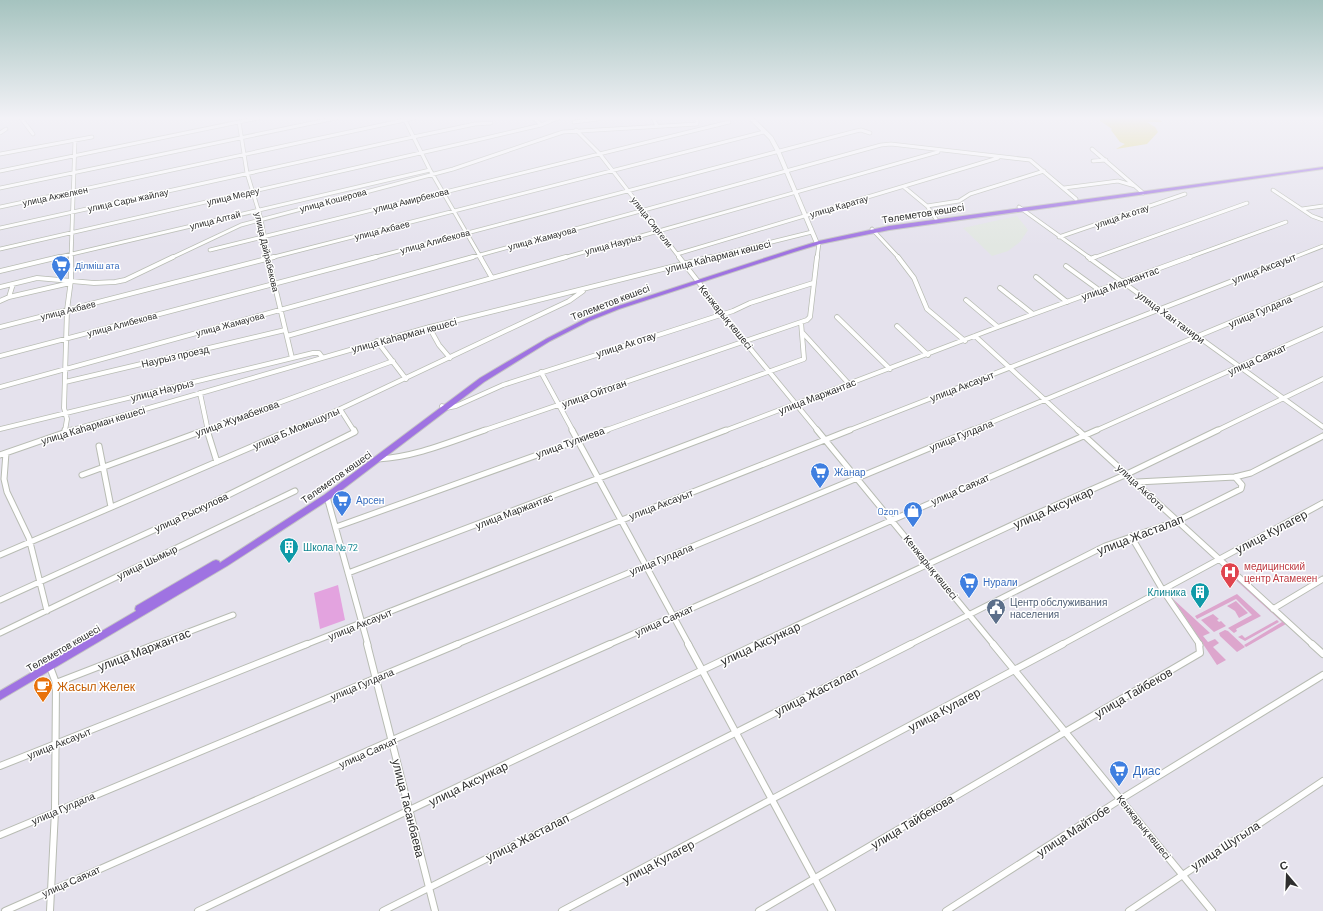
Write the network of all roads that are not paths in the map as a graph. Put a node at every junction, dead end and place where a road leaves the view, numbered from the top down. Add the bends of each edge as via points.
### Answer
1 (1106, 160) edge
2 (51, 161) edge
3 (73, 161) edge
4 (136, 161) edge
5 (218, 161) edge
6 (245, 161) edge
7 (305, 161) edge
8 (388, 161) edge
9 (426, 161) edge
10 (474, 161) edge
11 (569, 161) edge
12 (605, 161) edge
13 (654, 161) edge
14 (741, 161) edge
15 (782, 161) edge
16 (827, 161) edge
17 (907, 161) edge
18 (990, 161) edge
19 (1031, 161) edge
20 (1093, 161) dead end
21 (1099, 161) edge
22 (1323, 166) edge
23 (430, 170) junction
24 (0, 171) edge
25 (613, 171) junction
26 (1044, 171) junction
27 (786, 172) junction
28 (247, 173) junction
29 (73, 174) junction
30 (433, 174) junction
31 (904, 187) junction
32 (0, 188) edge
33 (1064, 188) junction
34 (1140, 189) junction
35 (628, 190) junction
36 (1273, 190) dead end
37 (252, 191) junction
38 (72, 192) junction
39 (444, 192) junction
40 (796, 192) junction
41 (1185, 194) dead end
42 (1076, 199) junction
43 (1247, 203) dead end
44 (927, 206) junction
45 (1323, 206) edge
46 (0, 207) edge
47 (1020, 208) junction
48 (1302, 209) junction
49 (258, 210) junction
50 (643, 210) junction
51 (455, 211) junction
52 (72, 212) junction
53 (806, 215) junction
54 (936, 218) junction
55 (261, 219) junction
56 (1323, 220) edge
57 (1286, 222) dead end
58 (0, 228) edge
59 (873, 230) junction
60 (660, 231) junction
61 (73, 232) junction
62 (812, 232) junction
63 (467, 233) junction
64 (265, 236) junction
65 (1059, 237) junction
66 (818, 242) junction
67 (1323, 246) edge
68 (0, 249) edge
69 (210, 250) dead end
70 (677, 254) junction
71 (71, 255) junction
72 (479, 256) junction
73 (268, 259) junction
74 (1090, 259) junction
75 (684, 264) junction
76 (1066, 266) dead end
77 (0, 271) edge
78 (1036, 277) dead end
79 (492, 278) junction
80 (696, 280) junction
81 (71, 282) junction
82 (1123, 282) junction
83 (813, 283) junction
84 (12, 284) junction
85 (274, 284) junction
86 (1323, 284) edge
87 (0, 287) edge
88 (1000, 288) dead end
89 (586, 290) junction
90 (1099, 290) junction
91 (9, 297) junction
92 (966, 300) dead end
93 (0, 301) edge
94 (1067, 302) junction
95 (1159, 308) junction
96 (67, 310) junction
97 (280, 310) junction
98 (723, 313) junction
99 (1033, 314) junction
100 (837, 317) dead end
101 (801, 322) junction
102 (897, 326) dead end
103 (0, 327) edge
104 (430, 327) junction
105 (998, 327) junction
106 (1323, 329) edge
107 (285, 330) junction
108 (802, 332) junction
109 (287, 336) junction
110 (975, 336) junction
111 (1198, 336) junction
112 (66, 339) junction
113 (377, 341) junction
114 (744, 341) junction
115 (965, 341) junction
116 (0, 356) edge
117 (928, 356) junction
118 (322, 357) junction
119 (292, 358) junction
120 (450, 358) junction
121 (393, 361) junction
122 (1240, 367) junction
123 (1010, 368) junction
124 (65, 369) junction
125 (890, 369) junction
126 (770, 370) junction
127 (541, 372) junction
128 (406, 379) junction
129 (1323, 379) edge
130 (65, 382) junction
131 (850, 384) junction
132 (0, 387) edge
133 (200, 393) junction
134 (1283, 398) junction
135 (1046, 400) junction
136 (796, 404) junction
137 (558, 405) junction
138 (444, 407) junction
139 (340, 409) junction
140 (65, 413) junction
141 (1323, 427) edge
142 (0, 429) edge
143 (206, 429) junction
144 (65, 432) junction
145 (1084, 435) junction
146 (1323, 436) edge
147 (577, 439) junction
148 (826, 439) junction
149 (99, 446) dead end
150 (6, 453) junction
151 (0, 455) edge
152 (378, 459) junction
153 (217, 462) junction
154 (103, 467) junction
155 (82, 474) dead end
156 (1127, 474) junction
157 (1235, 477) junction
158 (858, 478) junction
159 (598, 479) junction
160 (1137, 482) junction
161 (295, 491) dead end
162 (327, 497) junction
163 (1323, 503) edge
164 (111, 507) junction
165 (891, 519) junction
166 (621, 520) junction
167 (1177, 521) junction
168 (336, 527) junction
169 (1131, 536) junction
170 (29, 542) junction
171 (0, 555) edge
172 (1218, 559) junction
173 (929, 565) junction
174 (646, 566) junction
175 (348, 573) junction
176 (1323, 580) edge
177 (40, 582) junction
178 (1162, 589) junction
179 (0, 600) edge
180 (1273, 609) junction
181 (47, 611) junction
182 (969, 614) junction
183 (233, 615) dead end
184 (673, 616) junction
185 (362, 623) junction
186 (0, 634) edge
187 (1323, 654) edge
188 (50, 667) junction
189 (702, 670) junction
190 (1016, 670) junction
191 (1323, 675) edge
192 (376, 678) junction
193 (56, 683) junction
194 (0, 691) edge
195 (0, 696) edge
196 (1065, 731) junction
197 (735, 732) junction
198 (391, 741) junction
199 (55, 745) junction
200 (0, 766) edge
201 (1323, 780) edge
202 (1121, 799) junction
203 (773, 800) junction
204 (55, 811) junction
205 (409, 811) junction
206 (0, 835) edge
207 (1182, 874) junction
208 (815, 879) junction
209 (429, 887) junction
210 (50, 890) junction
211 (5, 911) edge
212 (50, 911) edge
213 (198, 911) edge
214 (383, 911) edge
215 (435, 911) edge
216 (562, 911) edge
217 (759, 911) edge
218 (832, 911) edge
219 (946, 911) edge
220 (1129, 911) edge
221 (1212, 911) edge

1 - 34 street
2 - 24 street
3 - 29 street
4 - 29 street
5 - 38 street, улица Акжелкен
6 - 28 street, улица Дайрабекова
7 - 28 street, улица Сары жайлау
8 - 37 street, улица Медеу
9 - 23 street
10 - 30 street, улица Кошерова
11 - 39 street, улица Амирбекова
12 - 25 street, улица Сиргели
13 - 25 street, улица Акбаев
14 - 35 street, улица Алибекова
15 - 27 street
16 - 27 street, улица Жамауова
17 - 40 street, улица Наурыз
18 - 31 street, улица Каратау
19 - 26 street, улица Жамауова
20 - 21 street
22 - 34 main road, Төлеметов көшесі
23 - 30 street
23 - 49 street, улица Алтай
25 - 35 street, улица Сиргели
25 - 51 street, улица Акбаев
26 - 33 street, улица Жамауова
26 - 44 street via 970,194 959,201
27 - 40 street
27 - 50 street, улица Жамауова
28 - 37 street, улица Дайрабекова
28 - 52 street, улица Сары жайлау
29 - 32 street
29 - 38 street
30 - 39 street
30 - 55 street, улица Кошерова
31 - 44 street
31 - 53 street, улица Каратау
33 - 34 street via 1118,181
33 - 42 street, улица Жамауова
34 - 42 main road, Төлеметов көшесі
34 - 47 main road, Төлеметов көшесі
35 - 50 street, улица Сиргели
35 - 63 street, улица Алибекова
36 - 48 street
37 - 49 street, улица Дайрабекова
37 - 61 street, улица Медеу
38 - 46 street, улица Акжелкен
38 - 52 street
39 - 51 street
39 - 64 street, улица Амирбекова
40 - 53 street
40 - 60 street, улица Наурыз
41 - 65 street, улица Ак отау
42 - 47 main road, Төлеметов көшесі
43 - 74 street
44 - 54 street
45 - 48 street
47 - 54 main road, Төлеметов көшесі
47 - 59 main road, Төлеметов көшесі
47 - 65 street, улица Хан танири
48 - 56 street
49 - 55 street, улица Дайрабекова
49 - 71 street, улица Алтай
50 - 60 street, улица Сиргели
50 - 72 street, улица Жамауова
51 - 63 street
51 - 73 street, улица Акбаев
52 - 58 street, улица Сары жайлау
52 - 61 street
53 - 62 street
53 - 70 street, улица Каратау
54 - 59 main road, Төлеметов көшесі
55 - 64 street, улица Дайрабекова
55 - 81 street, улица Кошерова via 229,230 125,280 103,284
57 - 82 street, улица Маржантас
59 - 66 main road, Төлеметов көшесі
59 - 115 street via 914,278 927,309
60 - 70 street, улица Сиргели
60 - 79 street, улица Наурыз
61 - 68 street, улица Медеу
61 - 71 street
62 - 66 street
62 - 75 street, улица Каһарман көшесі
63 - 72 street
63 - 85 street, улица Алибекова
64 - 69 street, улица Амирбекова
64 - 73 street, улица Дайрабекова
65 - 74 street, улица Хан танири
66 - 80 main road, Төлеметов көшесі
66 - 83 street
67 - 95 street, улица Аксауыт
70 - 75 street, улица Сиргели
71 - 77 street, улица Алтай
71 - 81 street
72 - 79 street
72 - 97 street, улица Жамауова
73 - 85 street, улица Дайрабекова
73 - 96 street, улица Акбаев
74 - 82 street, улица Хан танири
75 - 80 street, улица Сиргели
75 - 89 street, улица Каһарман көшесі
76 - 90 street
78 - 94 street
79 - 109 street, улица Наурыз
80 - 98 street, Кенжарық көшесі
80 - 138 main road, Төлеметов көшесі via 622,306 570,328 493,372
81 - 84 street, улица Кошерова via 41,278
81 - 91 street
81 - 96 street
82 - 90 street, улица Маржантас
82 - 95 street, улица Хан танири
83 - 98 street, улица Ак отау
83 - 101 street, улица Ойтоган via 810,317
84 - 87 street, улица Кошерова
84 - 91 street
85 - 97 street, улица Дайрабекова
85 - 112 street, улица Алибекова
86 - 111 street, улица Гулдала
88 - 99 street
89 - 104 street, улица Каһарман көшесі
89 - 120 street, улица Б.Момышулы via 569,301
90 - 94 street, улица Маржантас
91 - 93 street
92 - 105 street
94 - 99 street, улица Маржантас
95 - 111 street, улица Хан танири
95 - 123 street, улица Аксауыт
96 - 103 street, улица Акбаев
96 - 112 street
97 - 107 street, улица Дайрабекова
97 - 124 street, улица Жамауова
98 - 114 street, Кенжарық көшесі
98 - 127 street, улица Ак отау
99 - 105 street, улица Маржантас
100 - 125 street
101 - 108 street
101 - 114 street, улица Ойтоган
102 - 117 street
104 - 113 street, улица Каһарман көшесі
104 - 120 street via 439,345
105 - 110 street, улица Маржантас
106 - 122 street, улица Саяхат
107 - 109 street, улица Дайрабекова
107 - 130 street, Наурыз проезд
108 - 126 street, улица Тулкиева via 804,359
108 - 131 street
109 - 119 street, улица Дайрабекова
110 - 115 street, улица Маржантас
110 - 123 street, улица Акбота
111 - 122 street, улица Хан танири
111 - 135 street, улица Гулдала
112 - 116 street, улица Алибекова
112 - 124 street
113 - 118 street, улица Каһарман көшесі
113 - 121 street
114 - 126 street, Кенжарық көшесі
114 - 137 street, улица Ойтоган
115 - 117 street, улица Маржантас
117 - 125 street, улица Маржантас
118 - 119 street, улица Наурыз via 319,353
118 - 133 street, улица Каһарман көшесі
119 - 140 street, улица Наурыз
120 - 128 street, улица Б.Момышулы
121 - 128 street
121 - 143 street, улица Жумабекова
122 - 134 street, улица Хан танири
122 - 145 street, улица Саяхат
123 - 135 street, улица Акбота
123 - 148 street, улица Аксауыт
124 - 130 street
124 - 132 street, улица Жамауова
125 - 131 street, улица Маржантас
126 - 136 street, Кенжарық көшесі
126 - 147 street, улица Тулкиева
127 - 137 street
127 - 138 street, улица Ак отау via 503,385 468,402
128 - 139 street, улица Б.Момышулы
129 - 134 street, улица Аксункар
130 - 140 street
131 - 136 street, улица Маржантас
133 - 143 street
133 - 144 street, улица Каһарман көшесі
134 - 141 street, улица Хан танири
134 - 156 street, улица Аксункар
135 - 145 street, улица Акбота
135 - 158 street, улица Гулдала
136 - 148 street, Кенжарық көшесі
136 - 159 street, улица Маржантас
137 - 147 street
137 - 152 street, улица Ойтоган via 414,454
138 - 152 main road, Төлеметов көшесі
138 - 194 main road, Төлеметов көшесі via 326,493 222,560
139 - 153 street, улица Б.Момышулы
139 - 177 street, улица Рыскулова via 355,432 200,509
140 - 142 street, улица Наурыз
140 - 144 street
143 - 153 street
143 - 154 street, улица Жумабекова
144 - 150 street, улица Каһарман көшесі
145 - 156 street, улица Акбота
145 - 165 street, улица Саяхат
146 - 157 street via 1251,473
147 - 159 street
147 - 168 street, улица Тулкиева
148 - 158 street, Кенжарық көшесі
148 - 166 street, улица Аксауыт
149 - 154 street
150 - 151 street, улица Каһарман көшесі
150 - 170 street via 4,479 7,492
152 - 162 main road, Төлеметов көшесі
153 - 164 street, улица Б.Момышулы
154 - 155 street, улица Жумабекова
154 - 164 street
156 - 160 street, улица Акбота
156 - 173 street, улица Аксункар
157 - 160 street
157 - 167 street, улица Жасталап via 1242,485 1241,489
158 - 165 street, Кенжарық көшесі
158 - 174 street, улица Гулдала
159 - 166 street
159 - 175 street, улица Маржантас
160 - 167 street, улица Акбота
161 - 181 street, улица Шымыр
162 - 168 street, улица Тасанбаева
162 - 188 main road, Төлеметов көшесі via 191,585
163 - 172 street, улица Кулагер
164 - 170 street, улица Б.Момышулы
165 - 173 street, Кенжарық көшесі
165 - 184 street, улица Саяхат
166 - 174 street
166 - 185 street, улица Аксауыт
167 - 169 street, улица Жасталап
167 - 172 street, улица Акбота
168 - 175 street, улица Тасанбаева
169 - 178 street
169 - 182 street, улица Жасталап via 1105,546
170 - 171 street, улица Б.Момышулы
170 - 177 street
172 - 178 street, улица Кулагер
172 - 180 street, улица Акбота
173 - 182 street, Кенжарық көшесі
173 - 189 street, улица Аксункар
174 - 184 street
174 - 192 street, улица Гулдала
175 - 185 street, улица Тасанбаева
176 - 180 street
177 - 179 street, улица Рыскулова
177 - 181 street
178 - 190 street, улица Кулагер
178 - 196 street, улица Тайбеков via 1200,646 1200,653
180 - 187 street, улица Акбота
181 - 186 street, улица Шымыр
182 - 190 street, Кенжарық көшесі
182 - 197 street, улица Жасталап
183 - 193 street, улица Маржантас
184 - 189 street
184 - 198 street, улица Саяхат
185 - 192 street, улица Тасанбаева
185 - 199 street, улица Аксауыт
188 - 193 street
188 - 195 main road, Төлеметов көшесі
189 - 197 street
189 - 205 street, улица Аксункар
190 - 196 street, Кенжарық көшесі
190 - 203 street, улица Кулагер
191 - 202 street, улица Майтобе
192 - 198 street, улица Тасанбаева
192 - 204 street, улица Гулдала
193 - 199 street
196 - 202 street, Кенжарық көшесі
196 - 208 street, улица Тайбекова
197 - 203 street
197 - 209 street, улица Жасталап
198 - 205 street, улица Тасанбаева
198 - 210 street, улица Саяхат
199 - 200 street, улица Аксауыт
199 - 204 street
201 - 207 street, улица Шугыла
202 - 207 street, Кенжарық көшесі
202 - 219 street, улица Майтобе
203 - 208 street
203 - 216 street, улица Кулагер
204 - 206 street, улица Гулдала
204 - 210 street
205 - 209 street, улица Тасанбаева
205 - 213 street, улица Аксункар
207 - 220 street, улица Шугыла
207 - 221 street, Кенжарық көшесі
208 - 217 street, улица Тайбекова
208 - 218 street
209 - 214 street, улица Жасталап
209 - 215 street, улица Тасанбаева
210 - 211 street, улица Саяхат
210 - 212 street

